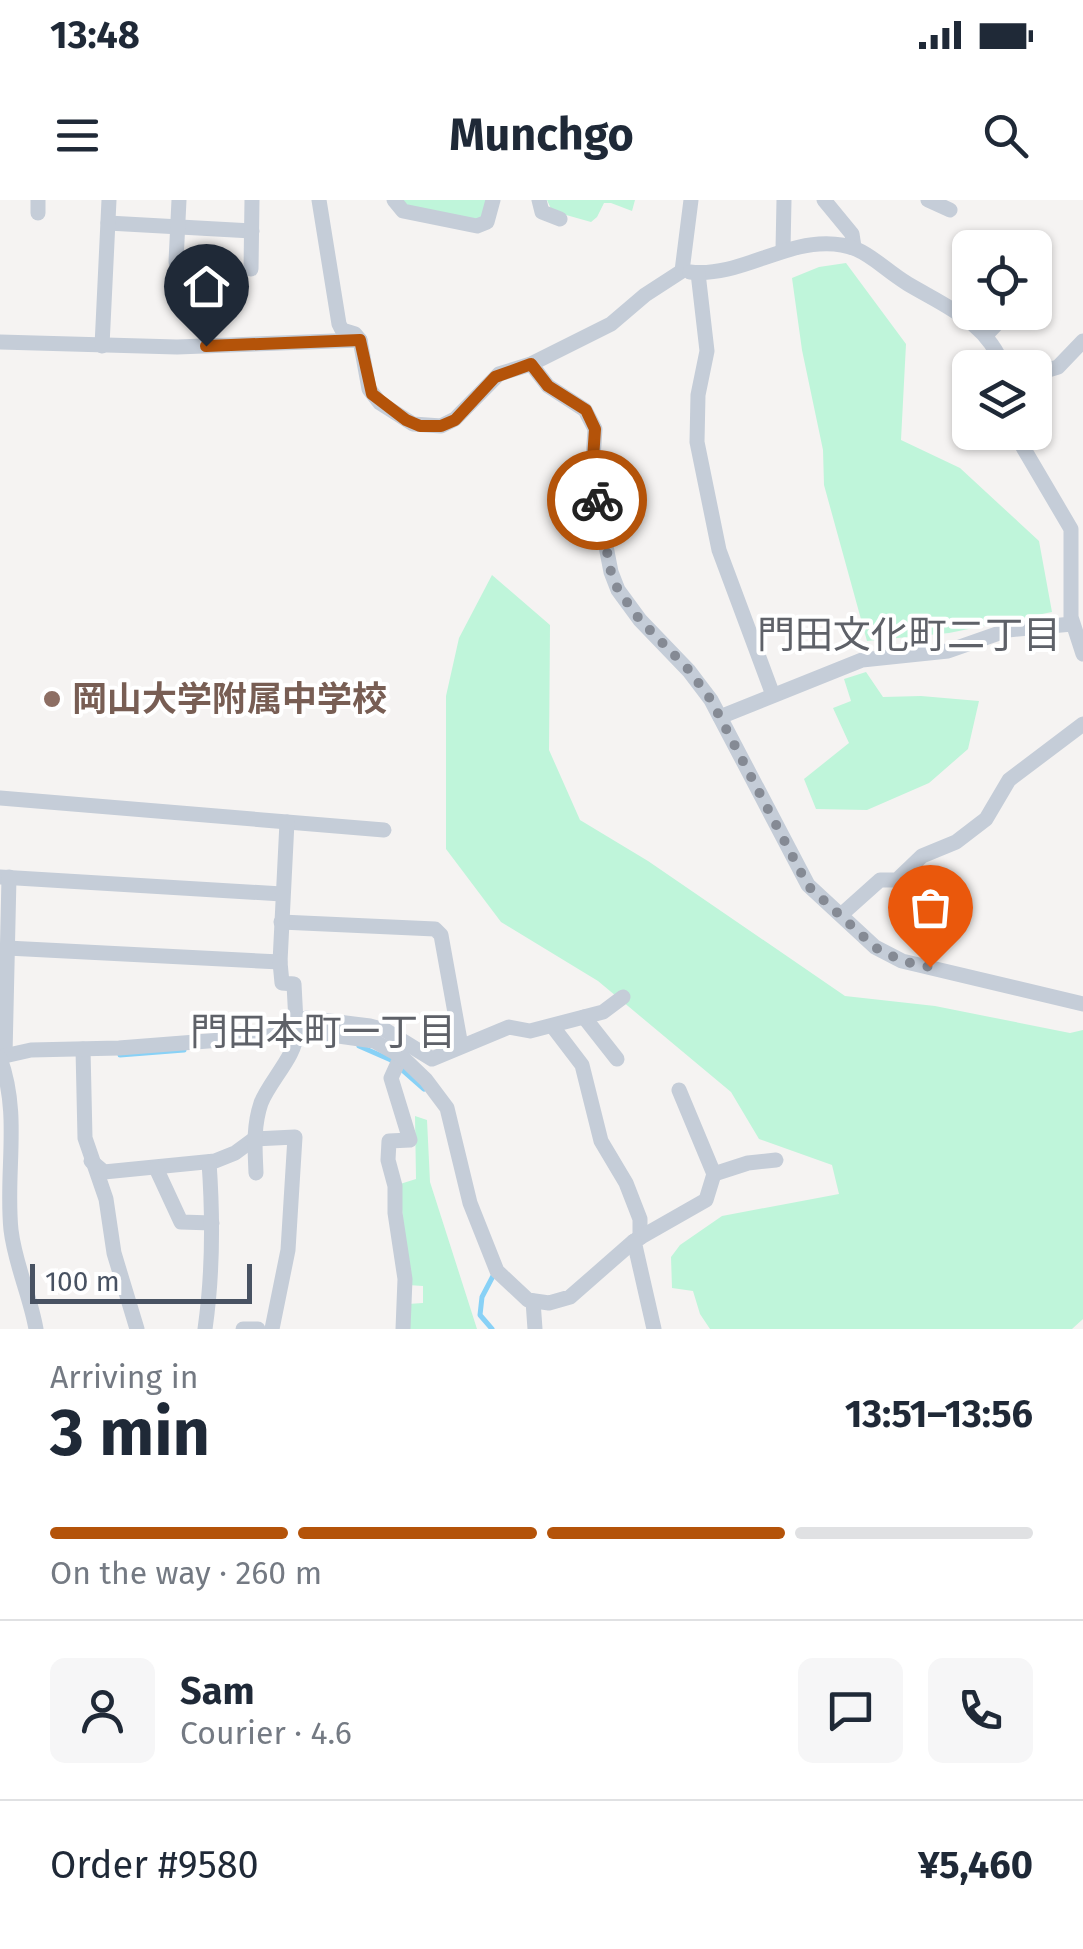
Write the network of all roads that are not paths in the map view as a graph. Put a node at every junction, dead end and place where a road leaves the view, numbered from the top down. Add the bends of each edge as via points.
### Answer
1 (110, 200) edge
2 (178, 200) edge
3 (252, 200) edge
4 (319, 200) edge
5 (394, 200) edge
6 (493, 200) edge
7 (538, 200) edge
8 (691, 200) edge
9 (784, 200) edge
10 (824, 200) edge
11 (928, 200) edge
12 (950, 210) dead end
13 (560, 219) dead end
14 (108, 224) junction
15 (177, 227) junction
16 (252, 231) junction
17 (854, 247) junction
18 (783, 250) junction
19 (176, 262) dead end
20 (251, 268) dead end
21 (690, 272) junction
22 (998, 330) edge
23 (360, 340) junction
24 (0, 342) edge
25 (992, 342) junction
26 (1083, 342) edge
27 (102, 346) junction
28 (996, 350) edge
29 (1000, 350) edge
30 (531, 364) junction
31 (1052, 369) edge
32 (1025, 450) edge
33 (1072, 624) junction
34 (1083, 654) edge
35 (774, 695) junction
36 (720, 717) junction
37 (1083, 724) edge
38 (0, 798) edge
39 (287, 822) junction
40 (384, 830) dead end
41 (4, 877) edge
42 (282, 894) junction
43 (842, 914) junction
44 (281, 922) junction
45 (7, 948) junction
46 (280, 962) junction
47 (623, 997) dead end
48 (1083, 1004) edge
49 (584, 1017) junction
50 (553, 1027) junction
51 (297, 1034) junction
52 (461, 1046) junction
53 (84, 1048) junction
54 (2, 1057) edge
55 (617, 1059) dead end
56 (399, 1062) junction
57 (679, 1090) dead end
58 (254, 1139) junction
59 (776, 1160) dead end
60 (91, 1161) junction
61 (209, 1162) junction
62 (156, 1168) junction
63 (256, 1173) dead end
64 (714, 1174) junction
65 (212, 1222) junction
66 (637, 1239) junction
67 (533, 1305) junction
68 (36, 1329) edge
69 (138, 1329) edge
70 (204, 1329) edge
71 (242, 1329) edge
72 (258, 1329) edge
73 (272, 1329) edge
74 (403, 1329) edge
75 (535, 1329) edge
76 (654, 1329) edge

1 - 14 street
2 - 15 street
3 - 16 street
4 - 23 street via 340,326
5 - 6 street via 403,211 480,226
7 - 13 street via 542,212
8 - 21 street
9 - 18 street
10 - 17 street via 852,234
11 - 12 street
14 - 15 street
14 - 27 street
15 - 16 street
15 - 19 street
16 - 20 street
17 - 18 street
17 - 25 street via 953,309
18 - 21 street via 754,262
21 - 30 street via 644,295 611,324
21 - 35 street via 707,351 697,442 720,550
22 - 25 street
23 - 27 street
23 - 30 street via 372,394 420,426 450,423 495,377
24 - 27 street
25 - 28 street
25 - 29 street
26 - 31 street
30 - 36 street via 548,386 586,410 595,429 592,474 618,590 689,670
32 - 33 street via 1071,528
33 - 34 street
33 - 35 street via 1008,630 948,651 862,660
35 - 36 street
36 - 43 street via 808,886
37 - 43 street via 1009,780 986,819 922,856 897,880 880,880
38 - 39 street
39 - 40 street
39 - 42 street
41 - 42 street
41 - 45 street
42 - 44 street
43 - 48 street via 876,948 902,961
44 - 46 street
44 - 52 street via 436,930
45 - 46 street
45 - 54 street
46 - 51 street via 282,983 294,984
47 - 49 street
49 - 50 street
49 - 55 street
50 - 52 street via 509,1028
50 - 66 street via 582,1065 601,1142 640,1219
51 - 52 street via 306,1018 385,1030 432,1059
51 - 53 street
51 - 56 street via 374,1041
51 - 58 street via 262,1101
53 - 54 street
53 - 60 street
54 - 68 street via 14,1139 11,1231
56 - 67 street via 426,1080 447,1108 470,1204 497,1271
56 - 74 street via 391,1078 410,1140 389,1141 388,1160 404,1279
57 - 64 street
58 - 61 street
58 - 63 street
58 - 73 street via 295,1137 288,1250
59 - 64 street
60 - 62 street via 104,1172
60 - 69 street
61 - 62 street
61 - 65 street
62 - 65 street via 181,1222
64 - 66 street via 706,1200
65 - 70 street
66 - 67 street via 570,1297
66 - 76 street
67 - 75 street
71 - 72 street

